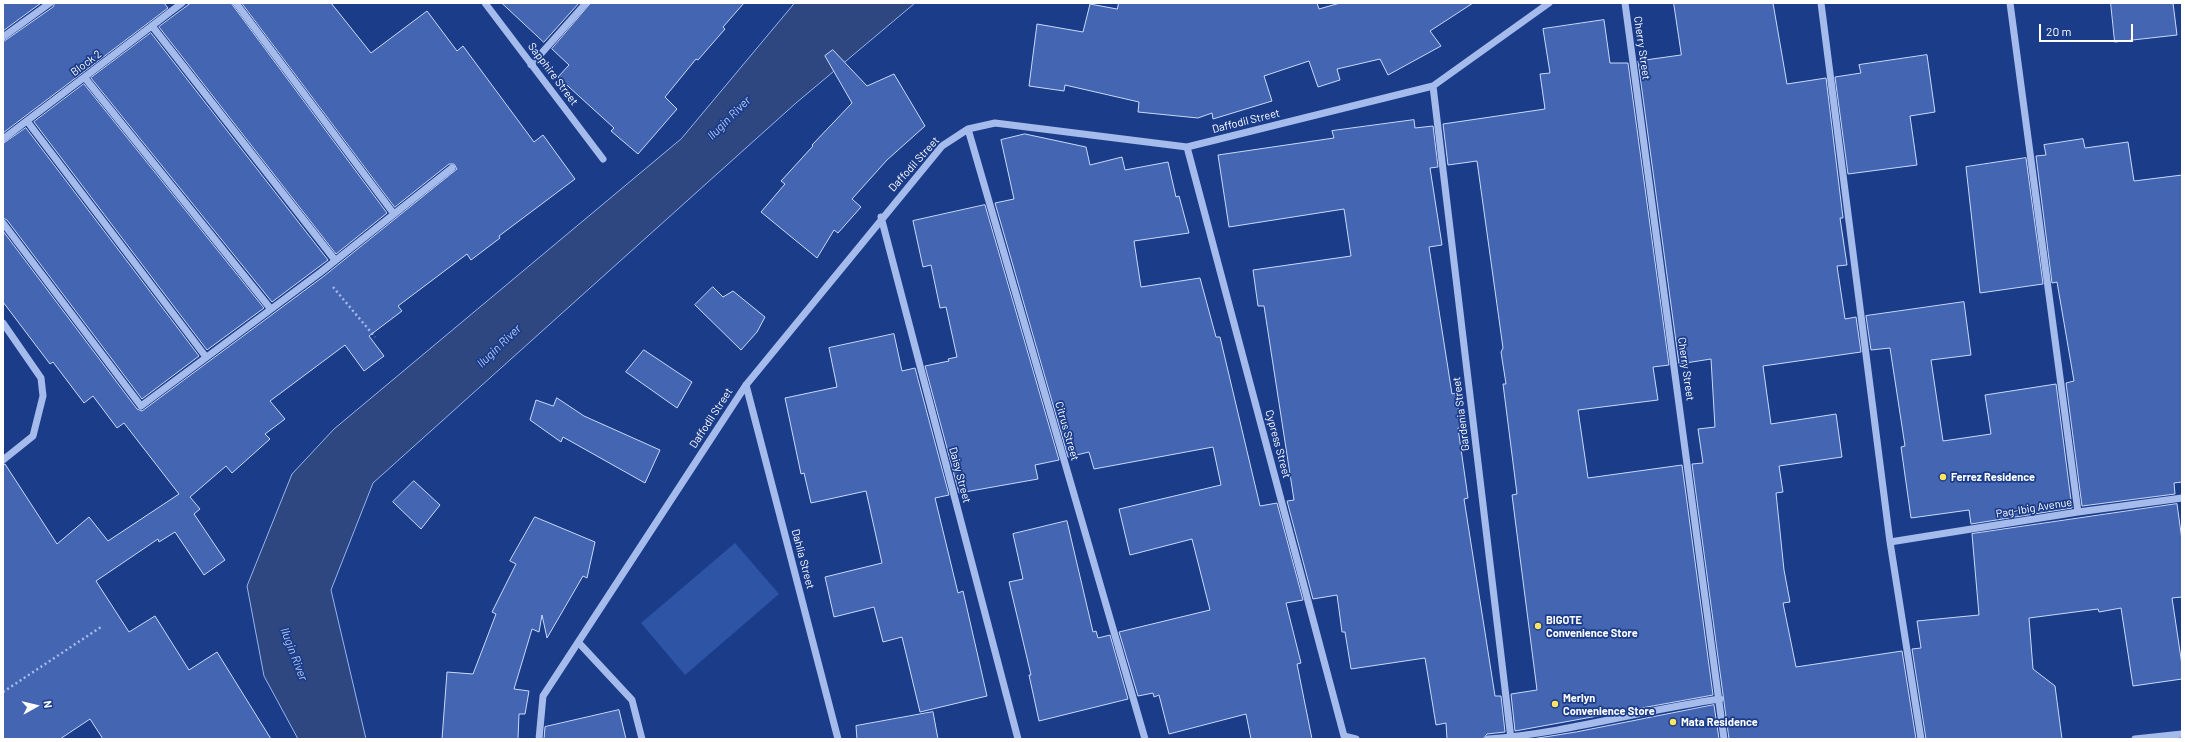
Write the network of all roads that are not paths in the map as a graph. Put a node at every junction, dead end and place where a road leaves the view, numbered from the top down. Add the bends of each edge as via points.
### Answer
1 (50, 3) edge
2 (182, 3) edge
3 (236, 3) edge
4 (485, 3) edge
5 (586, 3) edge
6 (1549, 3) edge
7 (1625, 3) edge
8 (1821, 3) edge
9 (2010, 3) edge
10 (152, 26) junction
11 (3, 37) edge
12 (531, 65) junction
13 (85, 78) junction
14 (1433, 86) junction
15 (27, 121) junction
16 (968, 129) junction
17 (3, 139) edge
18 (1187, 147) junction
19 (603, 159) dead end
20 (452, 168) dead end
21 (394, 214) junction
22 (881, 218) junction
23 (3, 223) edge
24 (335, 260) junction
25 (270, 308) junction
26 (3, 323) edge
27 (206, 358) junction
28 (746, 384) junction
29 (3, 460) edge
30 (2182, 498) edge
31 (2078, 512) junction
32 (1890, 542) junction
33 (579, 643) junction
34 (1720, 699) junction
35 (2182, 734) edge
36 (1511, 738) edge
37 (539, 739) edge
38 (642, 739) edge
39 (838, 739) edge
40 (1018, 739) edge
41 (1145, 739) edge
42 (1356, 739) edge
43 (1488, 739) edge
44 (1724, 739) edge
45 (1922, 739) edge
46 (2135, 739) edge

1 - 11 street
2 - 10 street, Block 2
3 - 21 street
4 - 12 street, Sapphire Street
5 - 12 street
6 - 14 street, Daffodil Street
7 - 34 street, Cherry Street
8 - 32 street
9 - 31 street
10 - 13 street, Block 2
10 - 24 street
12 - 19 street, Sapphire Street
13 - 15 street, Block 2
13 - 25 street
14 - 18 street, Daffodil Street
14 - 36 street, Gardenia Street
15 - 17 street, Block 2
15 - 27 street
16 - 18 street, Daffodil Street via 994,123
16 - 22 street, Daffodil Street via 942,146
16 - 41 street, Citrus Street
18 - 42 street, Cypress Street via 1344,736
20 - 21 street
21 - 24 street
22 - 28 street, Daffodil Street
22 - 40 street, Daisy Street
23 - 27 street via 142,406
24 - 25 street
25 - 27 street
26 - 29 street via 41,378 43,396 33,436
28 - 33 street, Daffodil Street
28 - 39 street, Dahlia Street
30 - 31 street, Pag-Ibig Avenue
31 - 32 street, Pag-Ibig Avenue
32 - 45 street
33 - 37 street, Daffodil Street via 543,696
33 - 38 street via 632,700
34 - 36 street
34 - 44 street, Cherry Street
35 - 46 street
36 - 43 street

